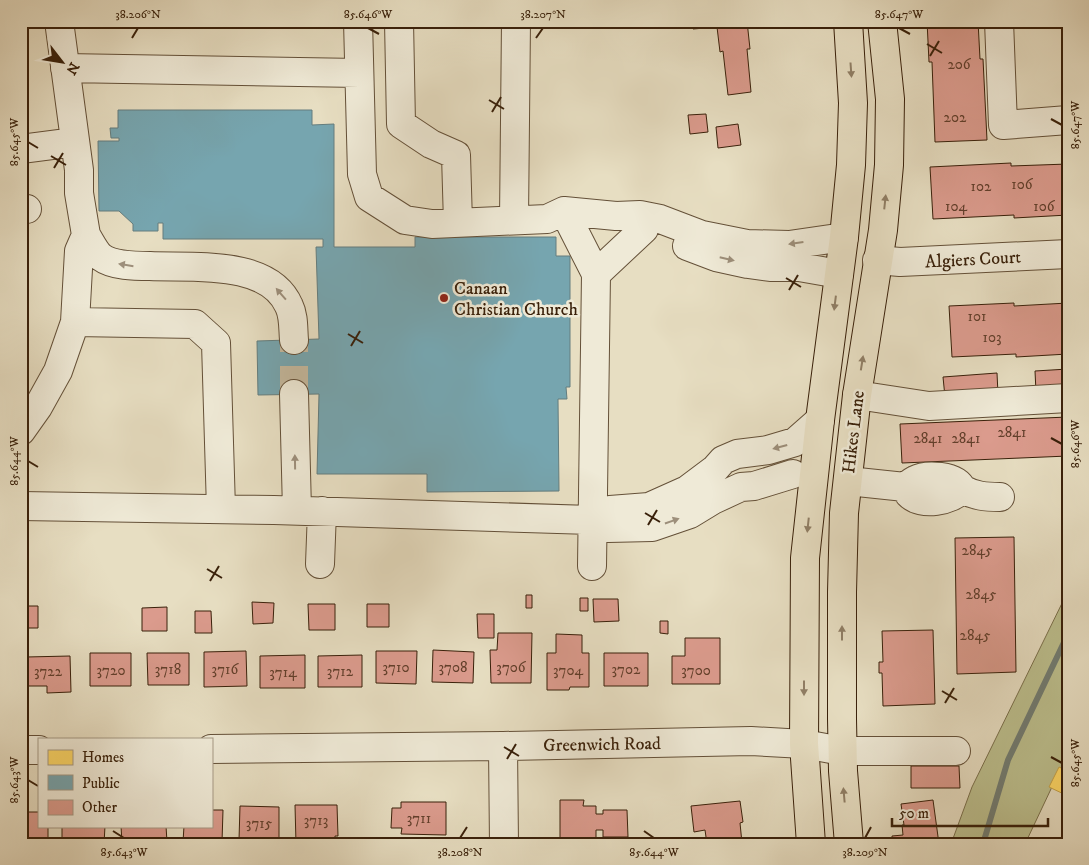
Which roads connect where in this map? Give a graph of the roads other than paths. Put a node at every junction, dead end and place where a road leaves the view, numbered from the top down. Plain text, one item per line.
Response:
1 (59, 21) edge
2 (358, 21) edge
3 (399, 21) edge
4 (516, 21) edge
5 (848, 21) edge
6 (882, 21) edge
7 (999, 21) edge
8 (65, 68) junction
9 (359, 73) junction
10 (1068, 120) edge
11 (75, 142) junction
12 (21, 149) edge
13 (564, 211) junction
14 (616, 216) junction
15 (514, 219) junction
16 (458, 223) junction
17 (644, 229) junction
18 (86, 235) junction
19 (844, 237) junction
20 (1068, 254) edge
21 (877, 260) junction
22 (596, 274) junction
23 (839, 274) junction
24 (75, 322) junction
25 (294, 340) tunnel mouth
26 (294, 394) tunnel mouth
27 (857, 395) junction
28 (1068, 398) edge
29 (820, 420) junction
30 (21, 431) edge
31 (715, 469) junction
32 (804, 475) junction
33 (848, 480) junction
34 (1000, 497) dead end
35 (21, 506) edge
36 (221, 509) junction
37 (309, 511) junction
38 (591, 520) junction
39 (320, 564) dead end
40 (592, 566) dead end
41 (804, 744) junction
42 (503, 746) junction
43 (212, 749) edge
44 (21, 750) edge
45 (38, 750) edge
46 (842, 751) junction
47 (956, 751) dead end
48 (504, 844) edge
49 (811, 844) edge
50 (849, 844) edge

1 - 8 street
2 - 9 street
3 - 16 street
4 - 15 street
5 -> 19 main road, Hikes Lane
21 -> 6 main road, Hikes Lane
7 - 10 street
8 - 9 street
8 - 11 street
9 - 16 street
11 - 12 street
11 - 18 street
13 - 14 street
13 - 15 street
13 - 22 street
14 - 17 street
19 -> 14 street
15 - 16 street
17 - 22 street
17 -> 23 street
18 - 24 street
25 -> 18 street
19 - 23 main road, Hikes Lane
20 - 21 street, Algiers Court
27 -> 21 main road, Hikes Lane
22 - 38 street
23 -> 29 main road, Hikes Lane
24 - 30 street
24 - 36 street
37 -> 26 street
27 - 28 street
27 - 33 main road, Hikes Lane
29 -> 31 street
29 - 32 main road, Hikes Lane
31 - 32 street
31 - 38 street
38 -> 32 street
32 -> 41 main road, Hikes Lane
33 - 34 street
46 -> 33 main road, Hikes Lane
35 - 36 street
36 - 37 street
37 - 38 street
37 - 39 street
38 - 40 street
41 - 42 street, Greenwich Road
41 - 46 street, Greenwich Road
41 - 49 main road, Hikes Lane
42 - 43 street, Greenwich Road
42 - 48 street
44 - 45 street
46 - 47 street, Greenwich Road
50 -> 46 main road, Hikes Lane

